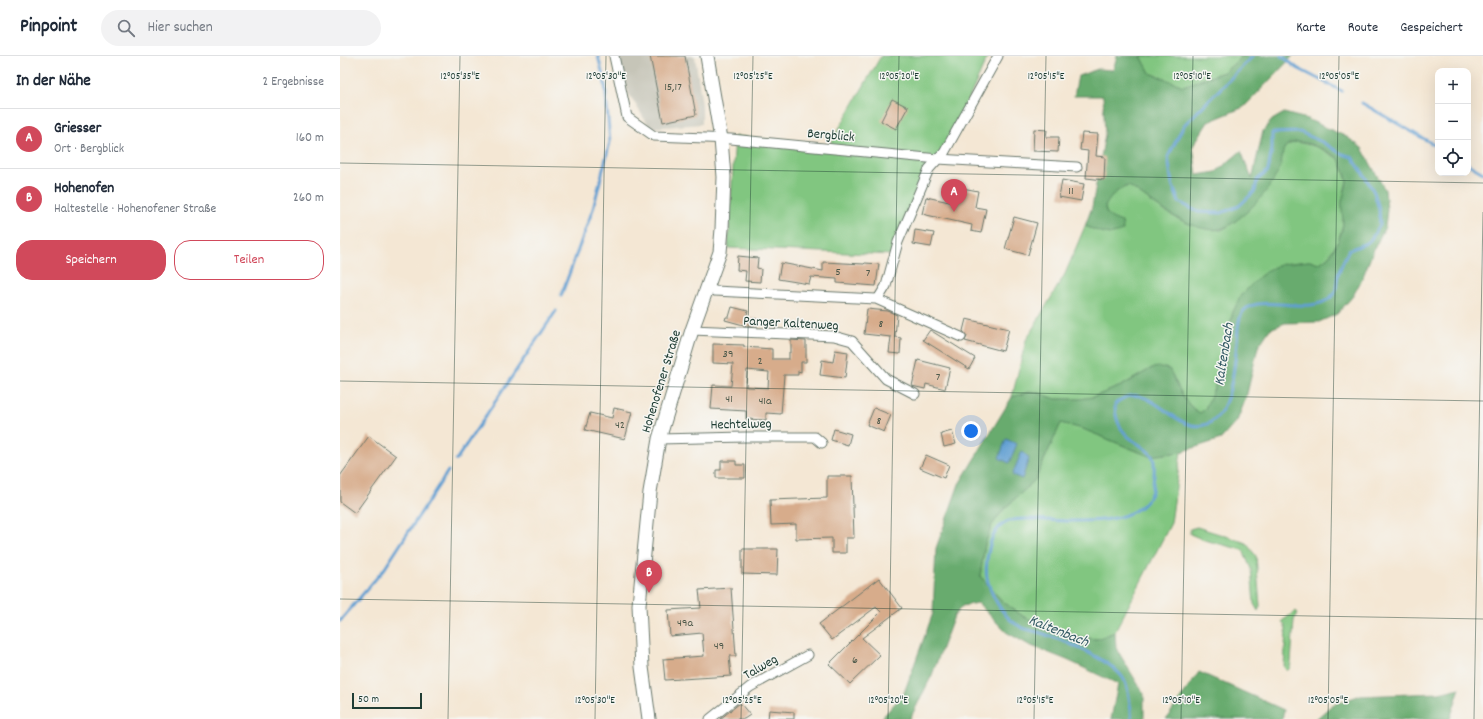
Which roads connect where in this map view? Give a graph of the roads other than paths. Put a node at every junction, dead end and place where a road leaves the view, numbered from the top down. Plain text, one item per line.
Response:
1 (614, 56) edge
2 (708, 56) edge
3 (998, 56) edge
4 (722, 139) junction
5 (938, 159) junction
6 (1077, 167) dead end
7 (707, 288) junction
8 (878, 299) junction
9 (692, 330) junction
10 (961, 337) dead end
11 (915, 394) dead end
12 (658, 439) junction
13 (822, 443) dead end
14 (808, 655) dead end
15 (649, 719) edge
16 (710, 719) edge

1 - 4 street, Bergblick
2 - 4 main road, Hohenofener Straße
3 - 5 street
4 - 5 street, Bergblick
4 - 7 main road, Hohenofener Straße
5 - 6 street, Bergblick
5 - 8 street
7 - 8 street
7 - 9 main road, Hohenofener Straße
8 - 10 street
9 - 11 street, Panger Kaltenweg
9 - 12 main road, Hohenofener Straße
12 - 13 street, Hechtelweg
12 - 15 main road, Hohenofener Straße
14 - 16 street, Talweg

